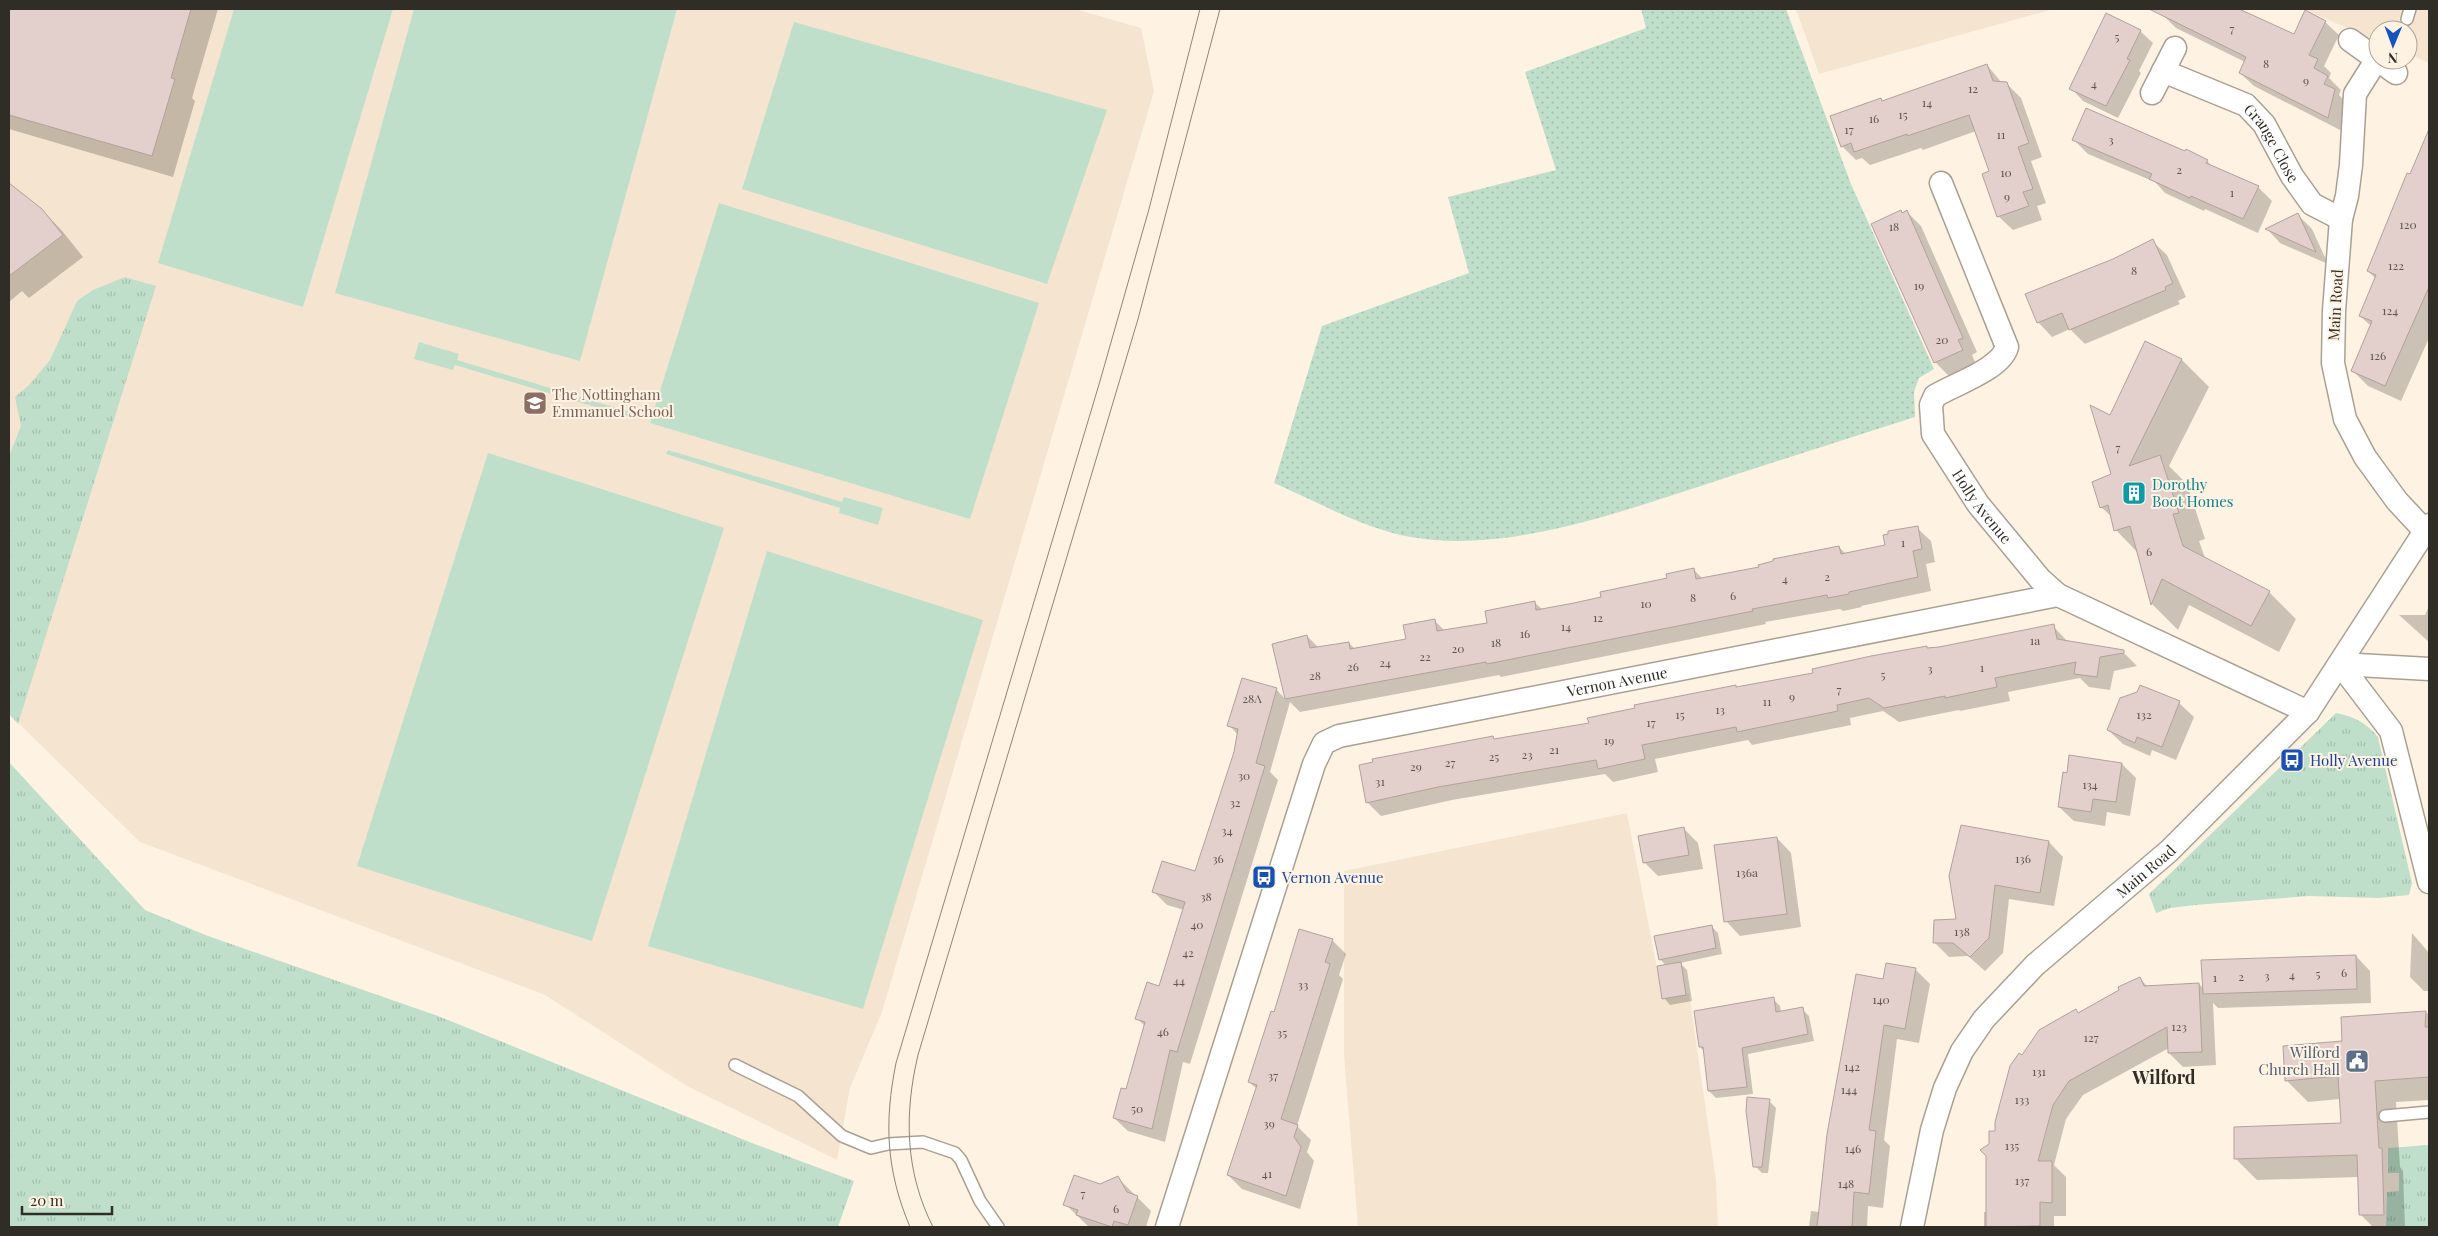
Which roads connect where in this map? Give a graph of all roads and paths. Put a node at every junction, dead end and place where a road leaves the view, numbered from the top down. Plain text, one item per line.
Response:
1 (2350, 40) dead end
2 (2175, 48) dead end
3 (2368, 53) edge
4 (2370, 70) edge
5 (2392, 70) edge
6 (2163, 71) junction
7 (2396, 73) dead end
8 (2152, 93) dead end
9 (1941, 184) dead end
10 (2341, 219) junction
11 (2427, 528) edge
12 (2058, 595) junction
13 (2340, 664) junction
14 (2429, 669) edge
15 (2308, 712) junction
16 (2429, 882) edge
17 (735, 1066) dead end
18 (2429, 1112) edge
19 (2385, 1116) dead end
20 (998, 1227) edge
21 (1167, 1227) edge
22 (1912, 1227) edge

1 - 3 street
2 - 6 street
4 - 10 street, Main Road
5 - 7 street
6 - 8 street
6 - 10 street, Grange Close
9 - 12 street, Holly Avenue
10 - 11 street, Main Road
11 - 13 street, Main Road
12 - 15 street, Holly Avenue
12 - 21 street, Vernon Avenue
13 - 14 street
13 - 15 street, Main Road
13 - 16 street
15 - 22 street, Main Road
17 - 20 lane
18 - 19 lane

